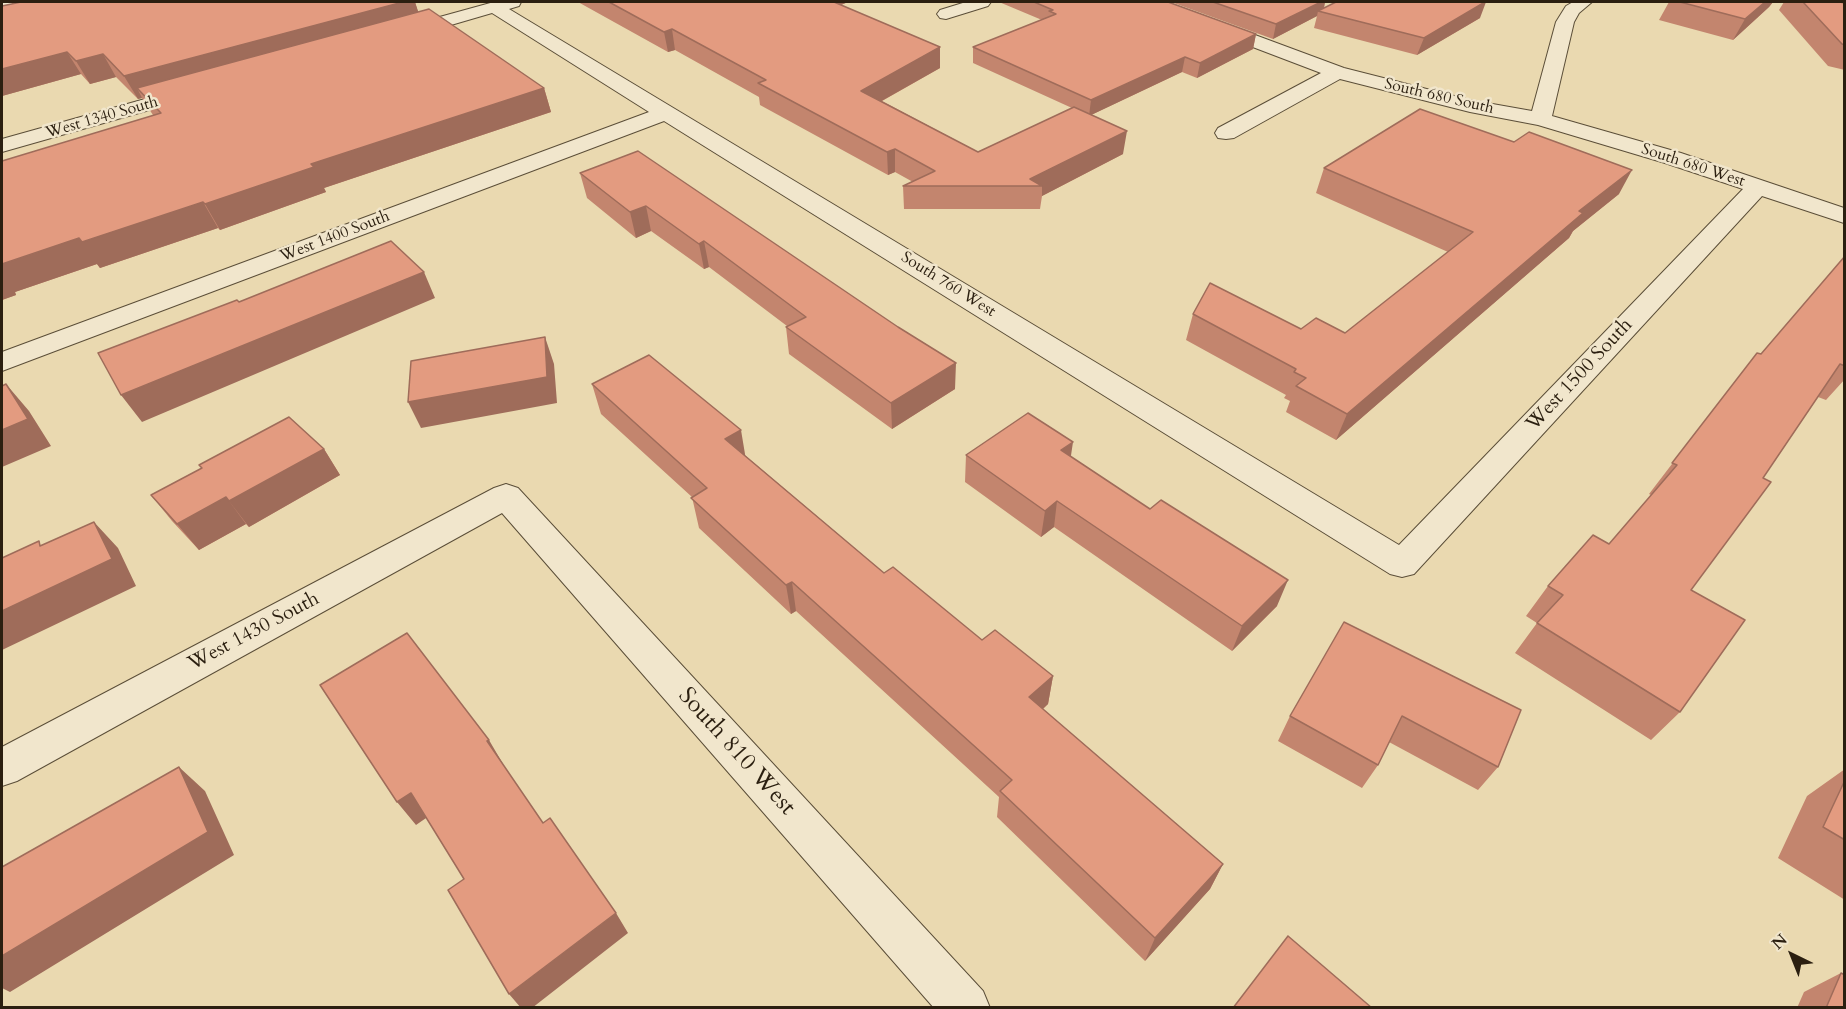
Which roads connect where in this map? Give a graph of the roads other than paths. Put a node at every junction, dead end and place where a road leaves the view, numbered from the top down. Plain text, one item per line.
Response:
1 (7, 2) edge
2 (981, 2) edge
3 (1151, 2) edge
4 (1584, 2) edge
5 (2, 3) edge
6 (504, 4) edge
7 (946, 14) dead end
8 (380, 39) edge
9 (1337, 72) junction
10 (208, 88) edge
11 (668, 112) junction
12 (1541, 119) junction
13 (1226, 133) dead end
14 (2, 146) edge
15 (1759, 186) junction
16 (1845, 216) edge
17 (2, 362) edge
18 (506, 496) joint
19 (1402, 564) joint
20 (2, 768) edge
21 (966, 1008) edge

1 - 5 street
2 - 7 street
3 - 9 street
4 - 12 street
6 - 8 street
6 - 11 street, South 760 West
9 - 12 street, South 680 South
9 - 13 street
10 - 14 street, West 1340 South
11 - 17 street, West 1400 South
11 - 19 street, South 760 West
12 - 15 street, South 680 West
15 - 16 street, South 680 West
15 - 19 street, West 1500 South
18 - 20 street, West 1430 South
18 - 21 street, South 810 West

